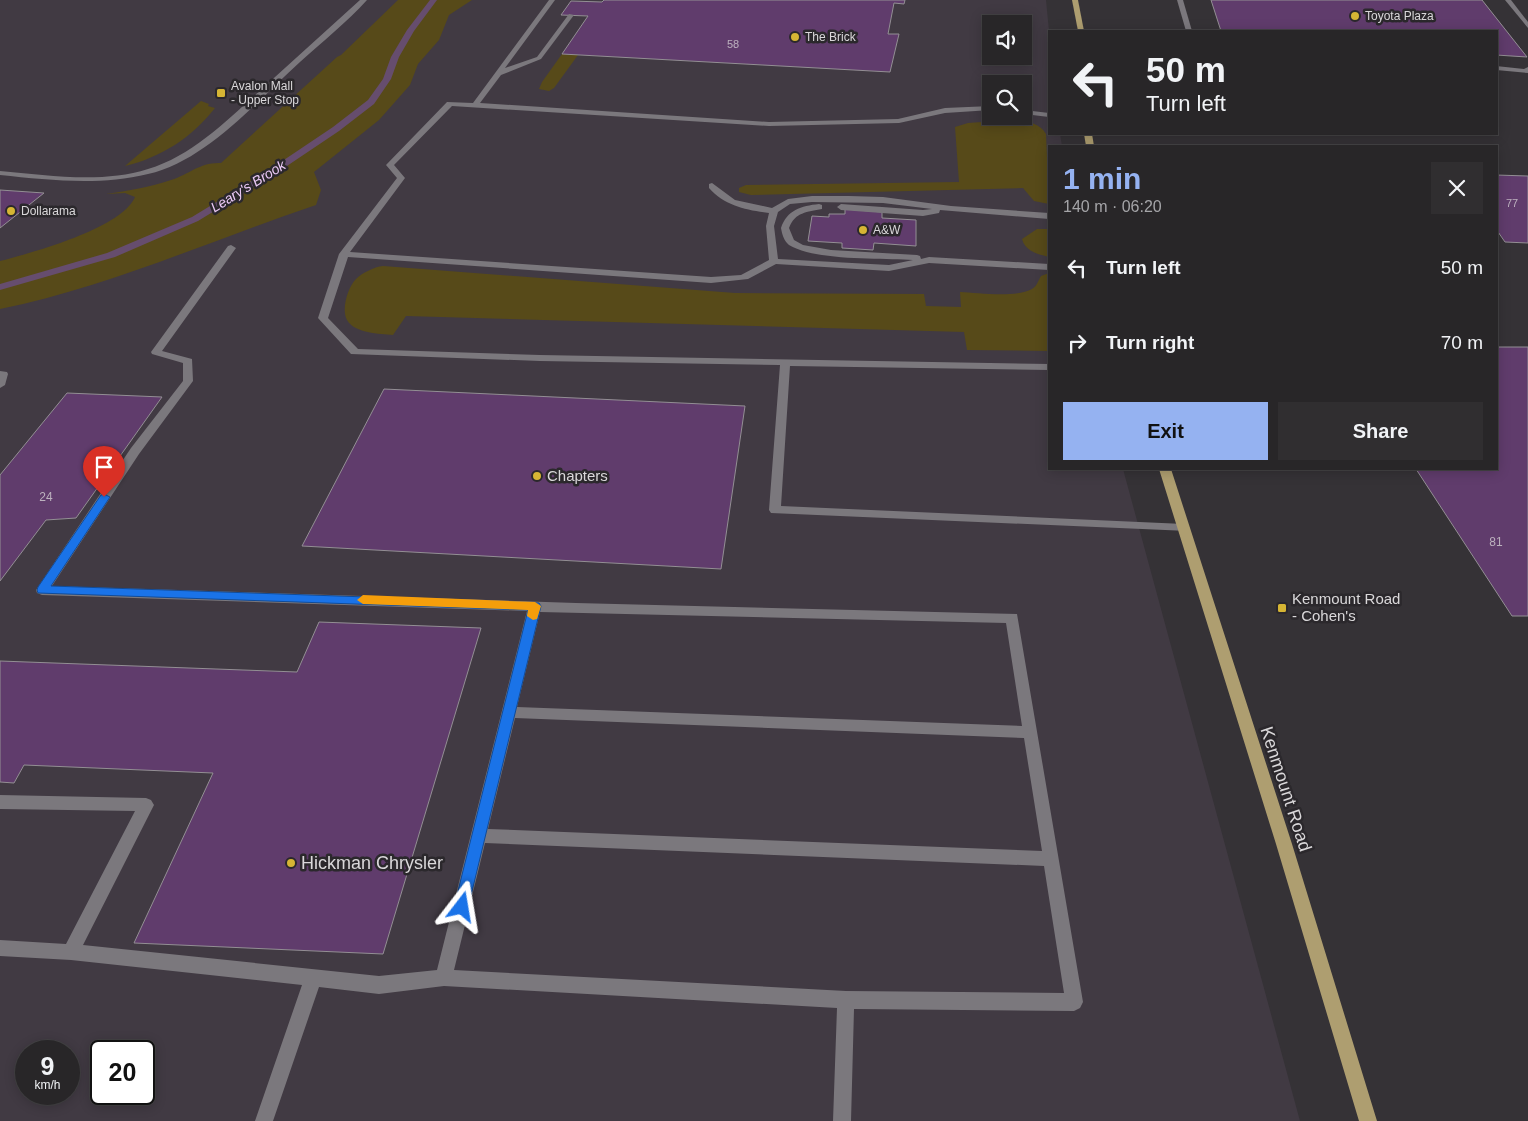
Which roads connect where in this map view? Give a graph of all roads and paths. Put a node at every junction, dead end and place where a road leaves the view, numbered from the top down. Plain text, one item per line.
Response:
1 (364, 0) edge
2 (552, 0) edge
3 (1075, 0) edge
4 (1180, 0) edge
5 (1508, 0) edge
6 (571, 15) dead end
7 (1528, 26) edge
8 (1081, 30) edge
9 (1189, 30) edge
10 (1498, 68) edge
11 (1527, 71) edge
12 (497, 74) junction
13 (475, 105) junction
14 (982, 108) edge
15 (1032, 113) edge
16 (1048, 115) edge
17 (0, 173) edge
18 (712, 186) dead end
19 (951, 209) junction
20 (774, 211) junction
21 (1048, 216) edge
22 (231, 248) dead end
23 (344, 254) junction
24 (929, 260) junction
25 (774, 261) junction
26 (1048, 267) edge
27 (785, 362) junction
28 (1048, 367) edge
29 (0, 374) edge
30 (0, 385) edge
31 (1165, 470) edge
32 (1184, 528) junction
33 (535, 606) junction
34 (510, 712) junction
35 (1030, 732) junction
36 (0, 802) edge
37 (479, 836) junction
38 (1051, 859) junction
39 (0, 948) edge
40 (72, 952) junction
41 (313, 978) junction
42 (444, 978) junction
43 (846, 1000) junction
44 (264, 1121) edge
45 (842, 1121) edge
46 (1368, 1121) edge

1 - 17 lane
2 - 12 lane
3 - 8 main road
4 - 9 lane
5 - 7 lane
6 - 12 lane
10 - 11 lane
12 - 13 lane
13 - 14 lane
13 - 23 lane
15 - 16 lane
18 - 20 lane
19 - 20 lane
19 - 21 lane
19 - 24 lane
20 - 25 lane
22 - 33 lane
23 - 25 lane
23 - 27 lane
24 - 25 lane
24 - 26 lane
27 - 28 lane
27 - 32 lane
29 - 30 lane
31 - 32 main road, Kenmount Road
32 - 46 main road, Kenmount Road
33 - 34 lane
33 - 35 lane
34 - 35 lane
34 - 37 lane
35 - 38 lane
36 - 40 lane
37 - 38 lane
37 - 42 lane
38 - 43 lane
39 - 40 lane
40 - 41 lane
41 - 42 lane
41 - 44 lane
42 - 43 lane
43 - 45 lane

